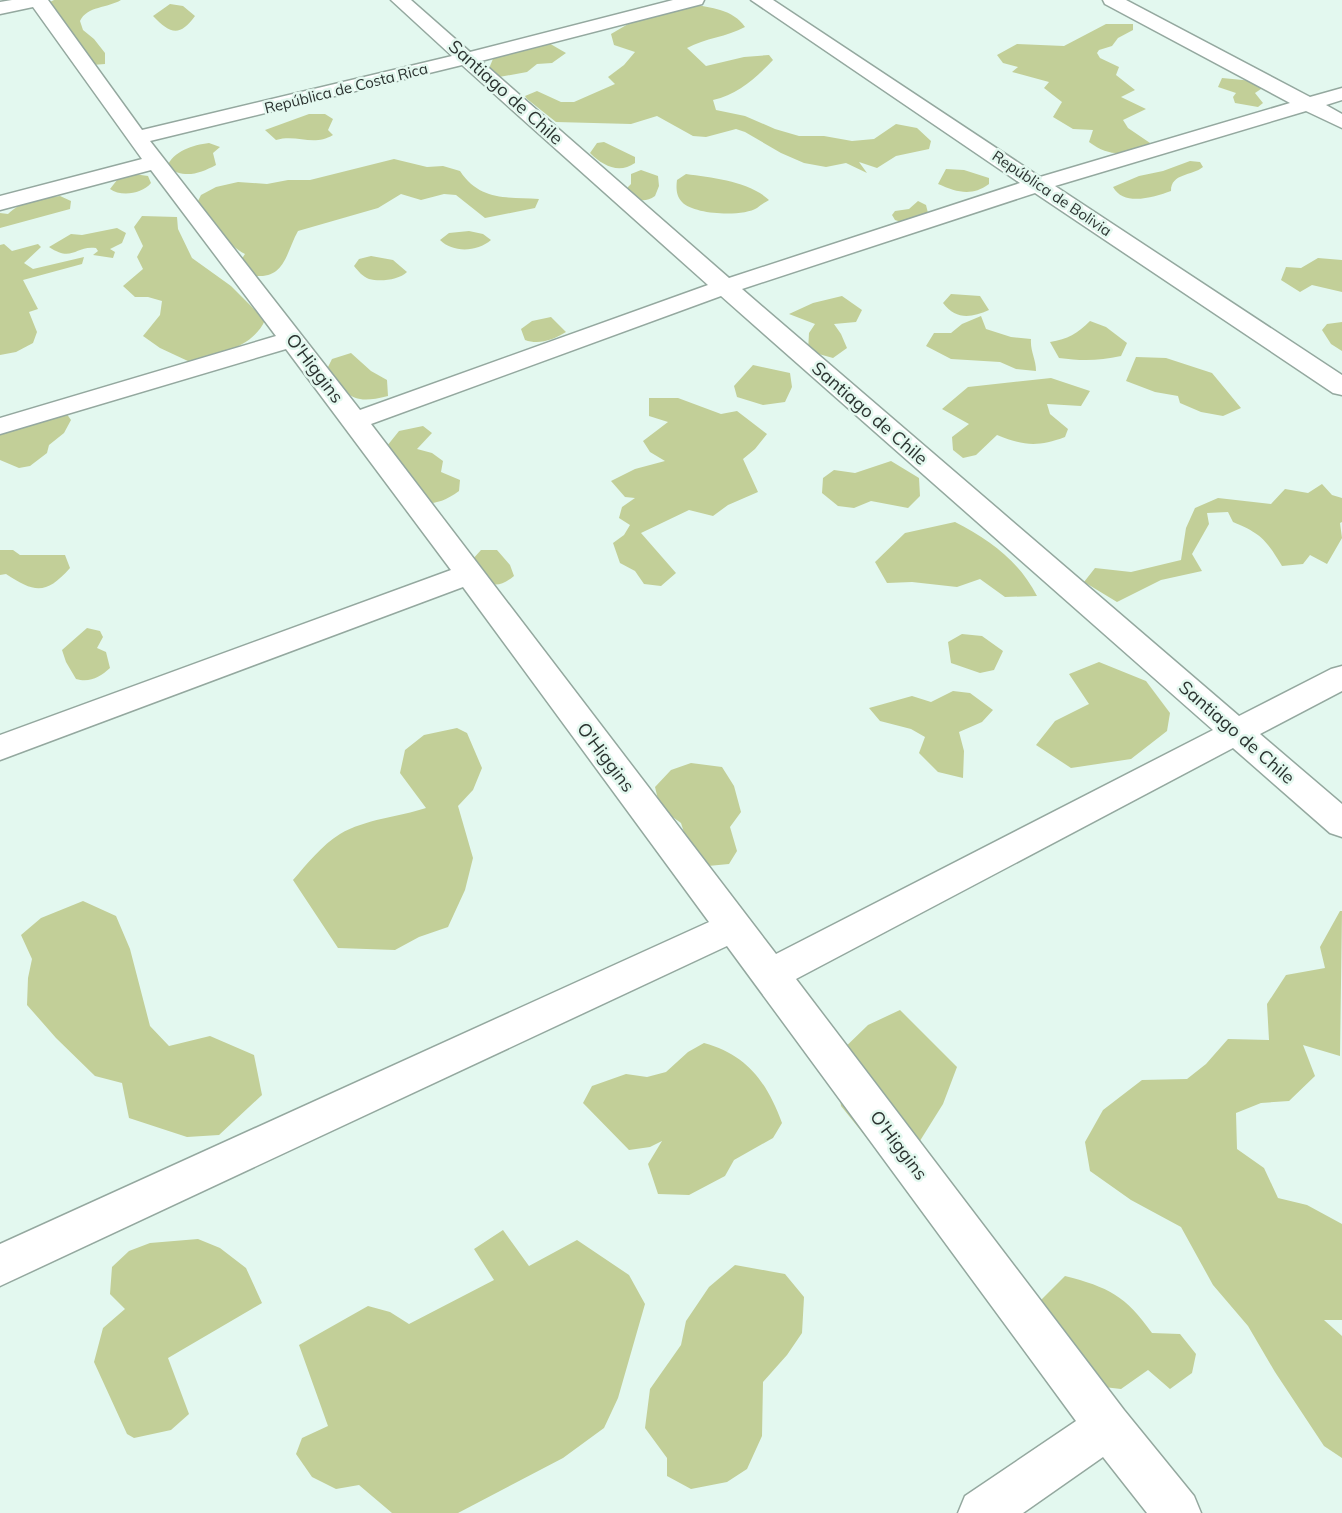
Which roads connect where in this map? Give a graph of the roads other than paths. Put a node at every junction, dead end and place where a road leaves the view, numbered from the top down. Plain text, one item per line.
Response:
1 (39, 0) edge
2 (400, 0) edge
3 (694, 0) edge
4 (760, 0) edge
5 (1112, 0) edge
6 (0, 8) edge
7 (468, 58) junction
8 (1342, 94) edge
9 (1309, 105) junction
10 (1342, 122) edge
11 (147, 150) junction
12 (1039, 184) junction
13 (0, 203) edge
14 (725, 287) junction
15 (292, 339) junction
16 (1342, 387) edge
17 (355, 421) junction
18 (0, 426) edge
19 (469, 574) junction
20 (1342, 677) edge
21 (1237, 732) junction
22 (0, 748) edge
23 (1342, 824) edge
24 (733, 927) junction
25 (771, 974) junction
26 (0, 1265) edge
27 (1108, 1426) junction
28 (982, 1513) edge
29 (1177, 1513) edge

1 - 6 street
1 - 11 street, O'Higgins
2 - 7 street, Santiago de Chile
3 - 7 street, República de Costa Rica
4 - 12 street, República de Bolivia
5 - 9 street
7 - 11 street, República de Costa Rica
7 - 14 street, Santiago de Chile
8 - 9 street
9 - 10 street
9 - 12 street
11 - 13 street, República de Costa Rica
11 - 15 street, O'Higgins
12 - 14 street
12 - 16 street, República de Bolivia
14 - 17 street
14 - 21 street, Santiago de Chile
15 - 17 street, O'Higgins
15 - 18 street
17 - 19 street, O'Higgins
19 - 22 street
19 - 24 street, O'Higgins
20 - 21 street
21 - 23 street, Santiago de Chile
21 - 25 street
24 - 25 street, O'Higgins
24 - 26 street
25 - 27 street, O'Higgins
27 - 28 street
27 - 29 street, O'Higgins

